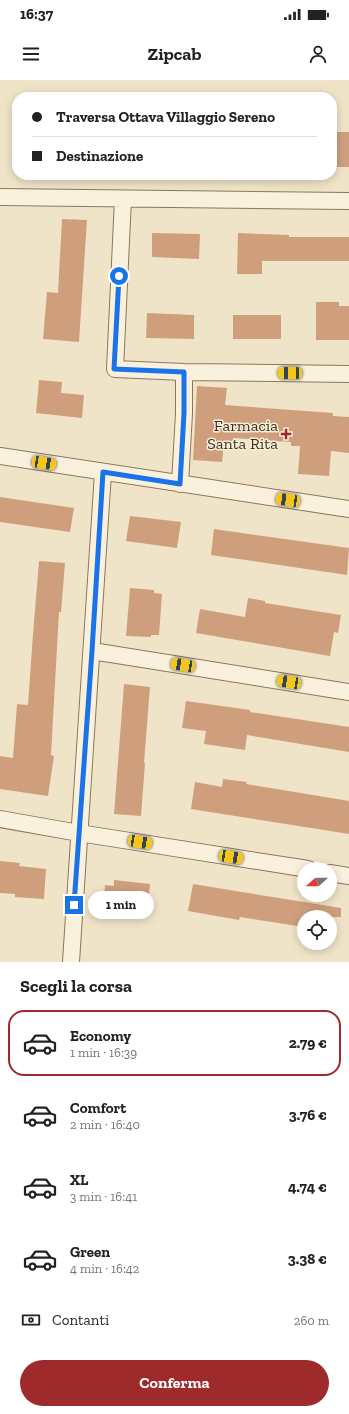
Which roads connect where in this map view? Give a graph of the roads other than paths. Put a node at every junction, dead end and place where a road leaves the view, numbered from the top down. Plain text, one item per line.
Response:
1 (0, 198) edge
2 (123, 199) junction
3 (349, 201) edge
4 (184, 372) junction
5 (349, 374) edge
6 (0, 456) edge
7 (103, 472) junction
8 (180, 484) junction
9 (349, 509) edge
10 (92, 651) junction
11 (349, 692) edge
12 (0, 819) edge
13 (79, 833) junction
14 (297, 867) edge
15 (337, 873) edge
16 (349, 876) edge
17 (71, 962) edge

1 - 2 street
2 - 3 street
2 - 4 street
4 - 5 street
4 - 8 street
6 - 7 street
7 - 8 street
7 - 10 street
8 - 9 street
10 - 11 street
10 - 13 street
12 - 13 street
13 - 14 street
13 - 17 street
15 - 16 street

